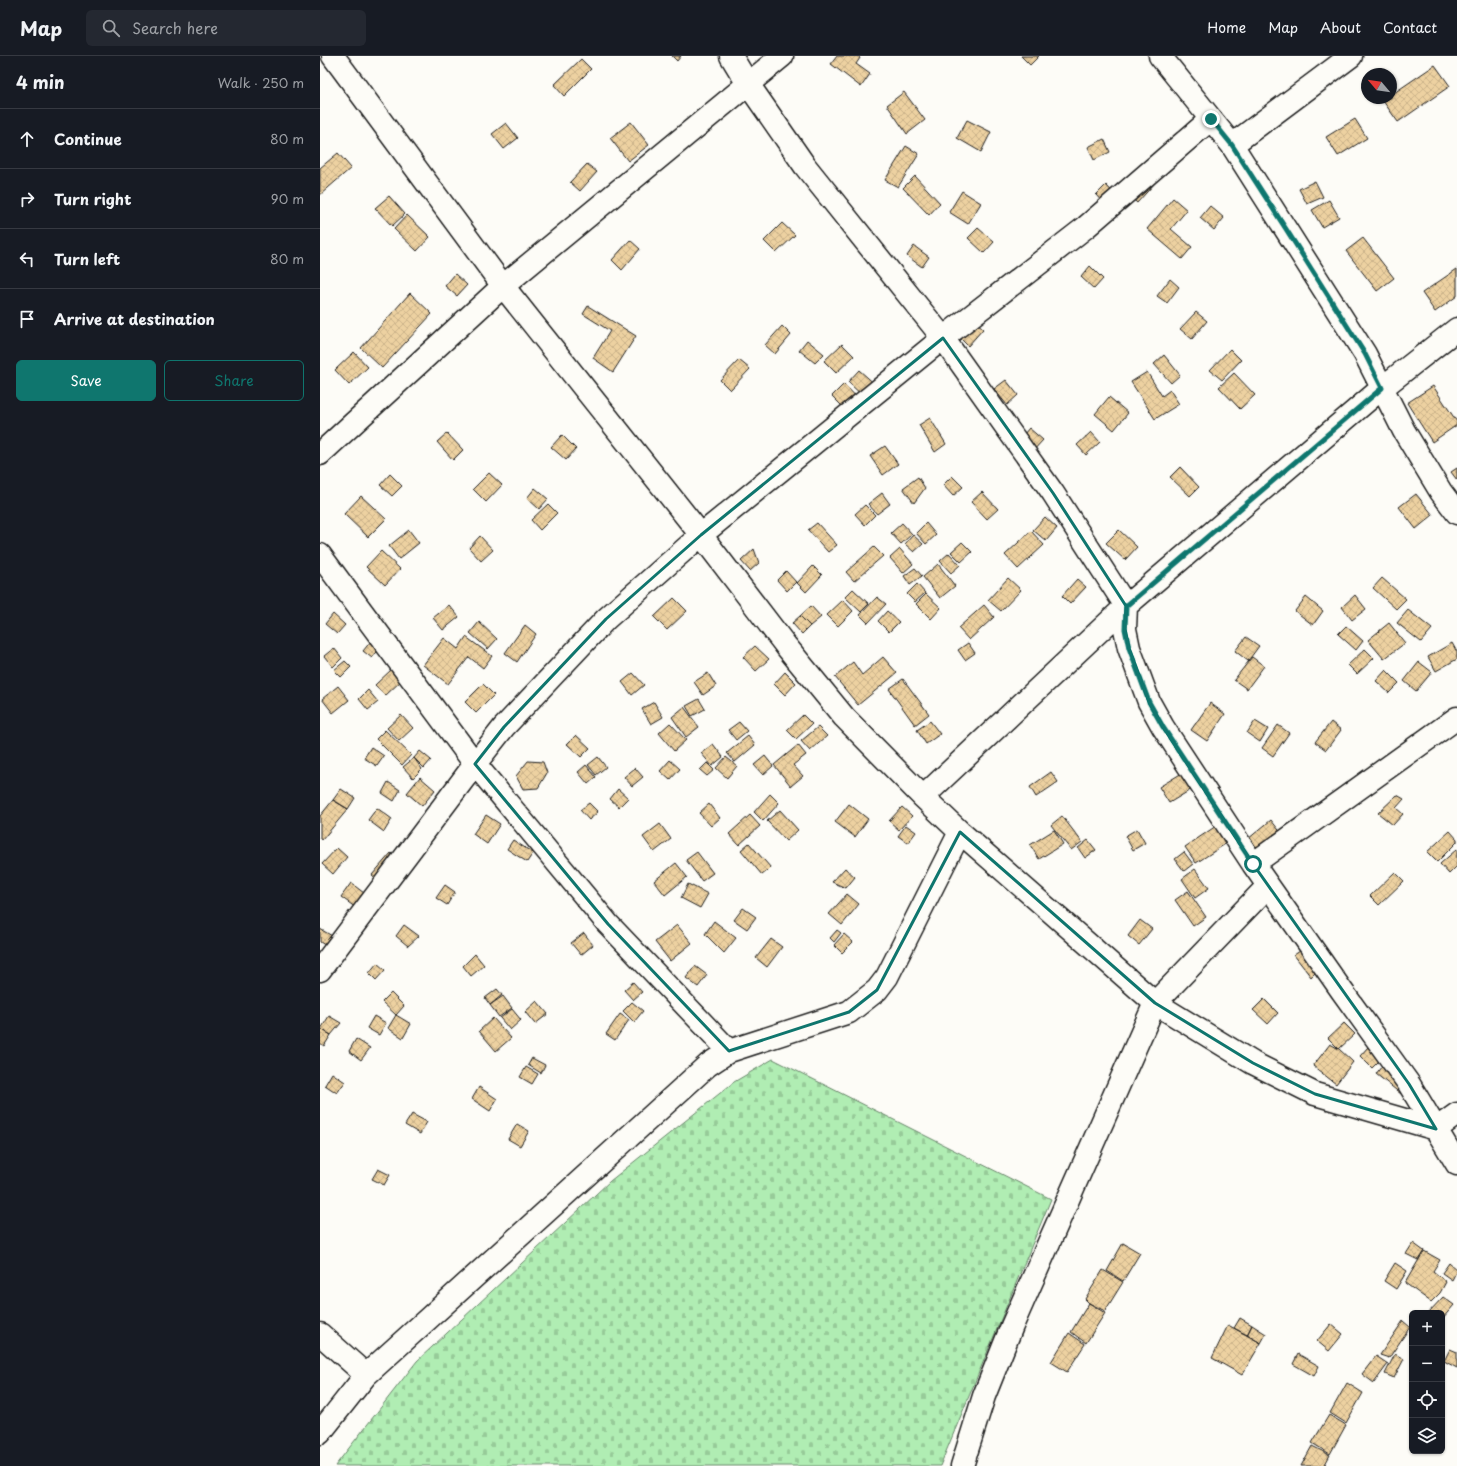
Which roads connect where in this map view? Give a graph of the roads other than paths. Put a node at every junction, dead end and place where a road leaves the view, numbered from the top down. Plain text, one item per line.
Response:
1 (326, 56) edge
2 (333, 56) edge
3 (731, 56) edge
4 (782, 56) edge
5 (1160, 56) edge
6 (1351, 56) edge
7 (320, 70) edge
8 (748, 84) junction
9 (1211, 119) junction
10 (1232, 145) junction
11 (504, 286) junction
12 (1457, 329) edge
13 (943, 338) junction
14 (1382, 388) junction
15 (320, 454) edge
16 (1457, 513) edge
17 (701, 535) junction
18 (320, 555) edge
19 (1126, 606) junction
20 (1457, 718) edge
21 (475, 764) junction
22 (923, 797) junction
23 (960, 832) junction
24 (1253, 864) junction
25 (1268, 886) junction
26 (320, 970) edge
27 (1155, 1003) junction
28 (729, 1051) junction
29 (1457, 1114) edge
30 (1436, 1129) junction
31 (1457, 1164) edge
32 (320, 1334) edge
33 (366, 1376) junction
34 (320, 1434) edge
35 (962, 1466) edge

1 - 7 street
2 - 11 street
3 - 8 street
4 - 8 street
5 - 9 street
6 - 10 street
8 - 11 street
8 - 13 street
9 - 10 street
9 - 13 street
10 - 14 street
11 - 15 street
11 - 17 street
12 - 14 street
13 - 17 street
13 - 19 street
14 - 16 street
14 - 19 street
17 - 21 street
17 - 22 street
18 - 21 street
19 - 22 street
19 - 24 street
20 - 24 street
21 - 26 street
21 - 28 street
22 - 23 street
23 - 27 street
23 - 28 street
24 - 25 street
25 - 27 street
25 - 30 street
27 - 30 street
27 - 35 street
28 - 33 street
29 - 30 street
30 - 31 street
32 - 33 street
33 - 34 street

